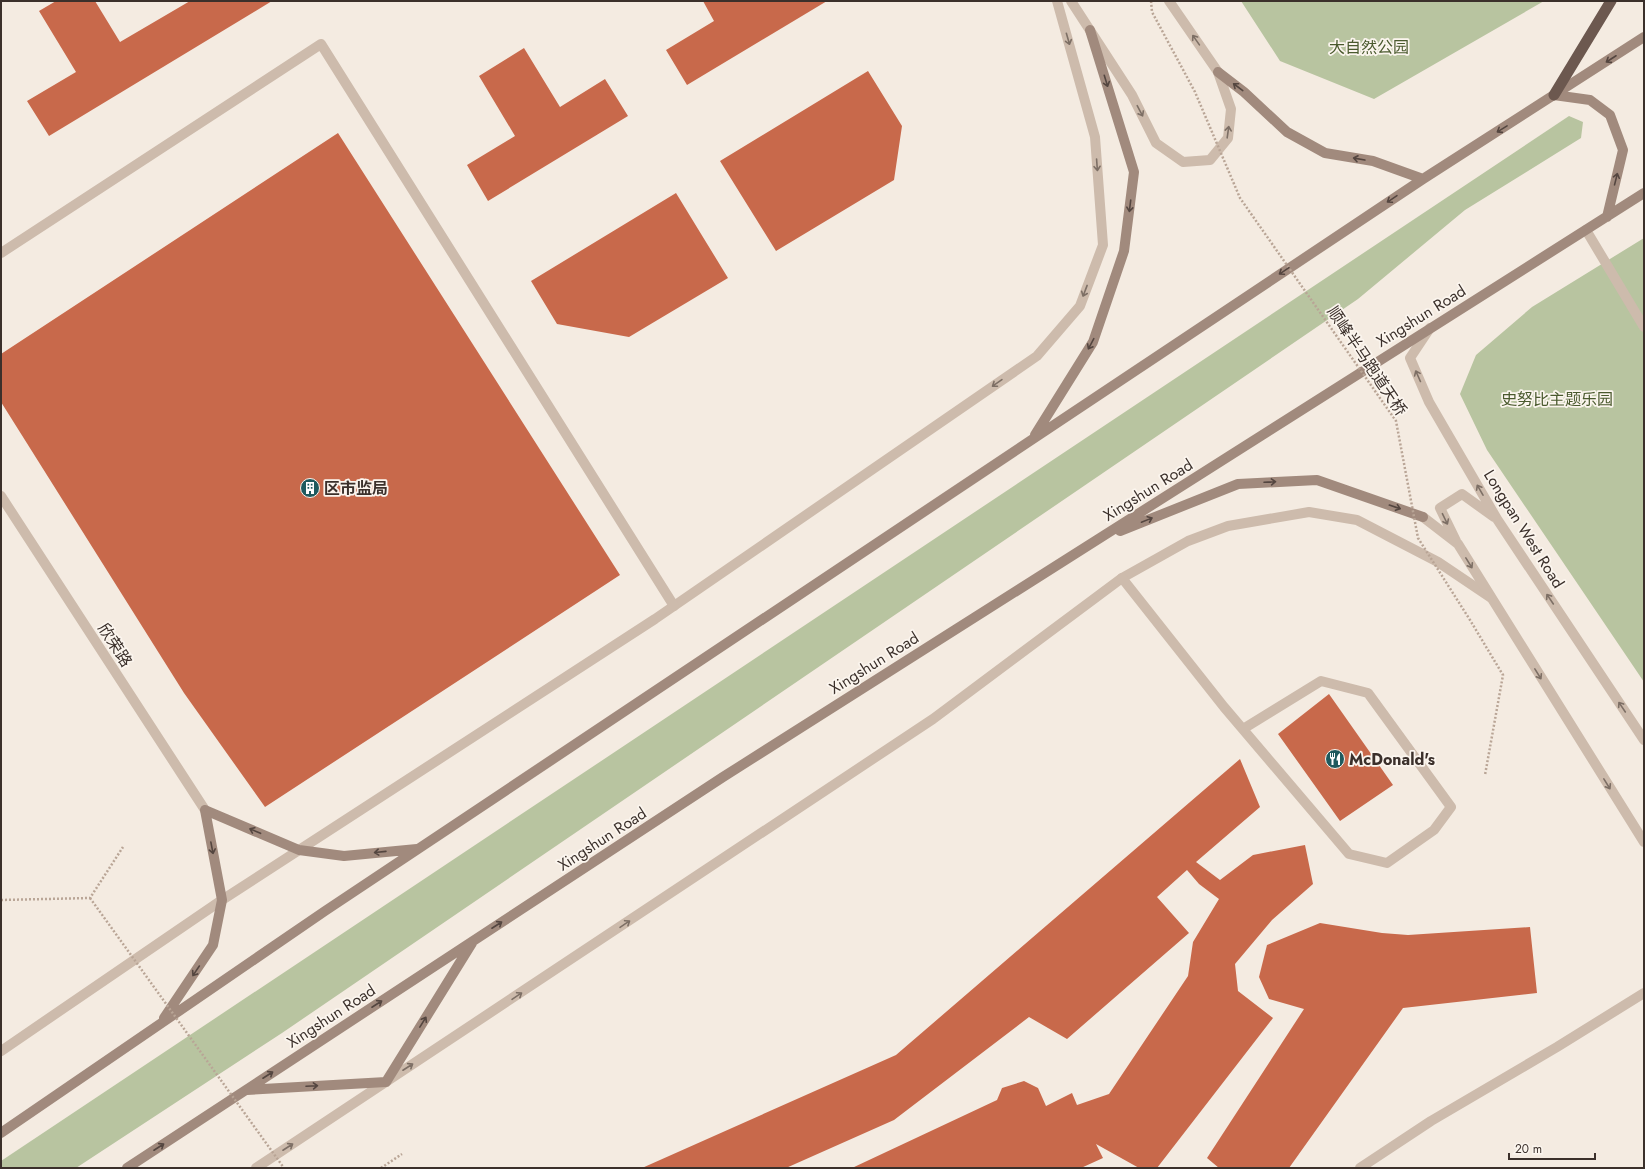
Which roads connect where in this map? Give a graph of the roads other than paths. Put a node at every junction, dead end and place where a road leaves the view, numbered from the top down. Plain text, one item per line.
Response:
1 (1057, 1) edge
2 (1071, 1) edge
3 (1169, 1) edge
4 (1611, 1) edge
5 (1090, 30) junction
6 (1644, 38) edge
7 (1218, 72) junction
8 (1554, 95) junction
9 (1423, 179) junction
10 (1644, 193) edge
11 (1607, 217) junction
12 (1586, 230) junction
13 (1, 254) edge
14 (1644, 327) edge
15 (1430, 328) junction
16 (1033, 439) junction
17 (1, 496) edge
18 (1423, 517) joint
19 (1497, 519) junction
20 (1098, 540) junction
21 (1458, 544) junction
22 (1122, 578) junction
23 (1490, 597) junction
24 (674, 606) junction
25 (1243, 729) junction
26 (1644, 740) edge
27 (205, 810) junction
28 (1644, 842) edge
29 (419, 848) junction
30 (299, 850) junction
31 (222, 900) junction
32 (474, 940) junction
33 (1644, 993) edge
34 (160, 1024) junction
35 (1, 1051) edge
36 (386, 1082) junction
37 (245, 1090) junction
38 (1, 1133) edge
39 (127, 1168) edge
40 (256, 1168) edge
41 (1360, 1168) edge

1 -> 24 street
2 - 5 street
7 -> 3 street
4 - 8 highway
5 -> 7 street
5 -> 16 main road
6 -> 8 main road
9 -> 7 main road
8 -> 9 main road
11 -> 8 main road
9 -> 16 main road
10 - 11 main road, Xingshun Road
11 - 12 main road, Xingshun Road
12 - 14 street
12 - 15 main road, Xingshun Road
13 - 24 street
19 -> 15 street, Longpan West Road
15 - 20 main road, Xingshun Road
16 - 29 main road
17 - 27 street, 欣荣路
20 -> 18 main road
18 - 21 street
19 -> 21 street
26 -> 19 street, Longpan West Road
32 -> 20 main road, Xingshun Road
21 -> 23 street
22 - 23 street
22 - 25 street
36 -> 22 street
23 -> 28 street
24 - 30 street
25 - 25 street
30 -> 27 main road
27 -> 31 main road
29 -> 30 main road
29 - 34 main road
30 - 31 street
31 -> 34 main road
31 - 35 street
36 -> 32 main road
37 -> 32 main road, Xingshun Road
33 - 41 street
34 - 38 main road
37 -> 36 main road
40 -> 36 street
39 -> 37 main road, Xingshun Road

